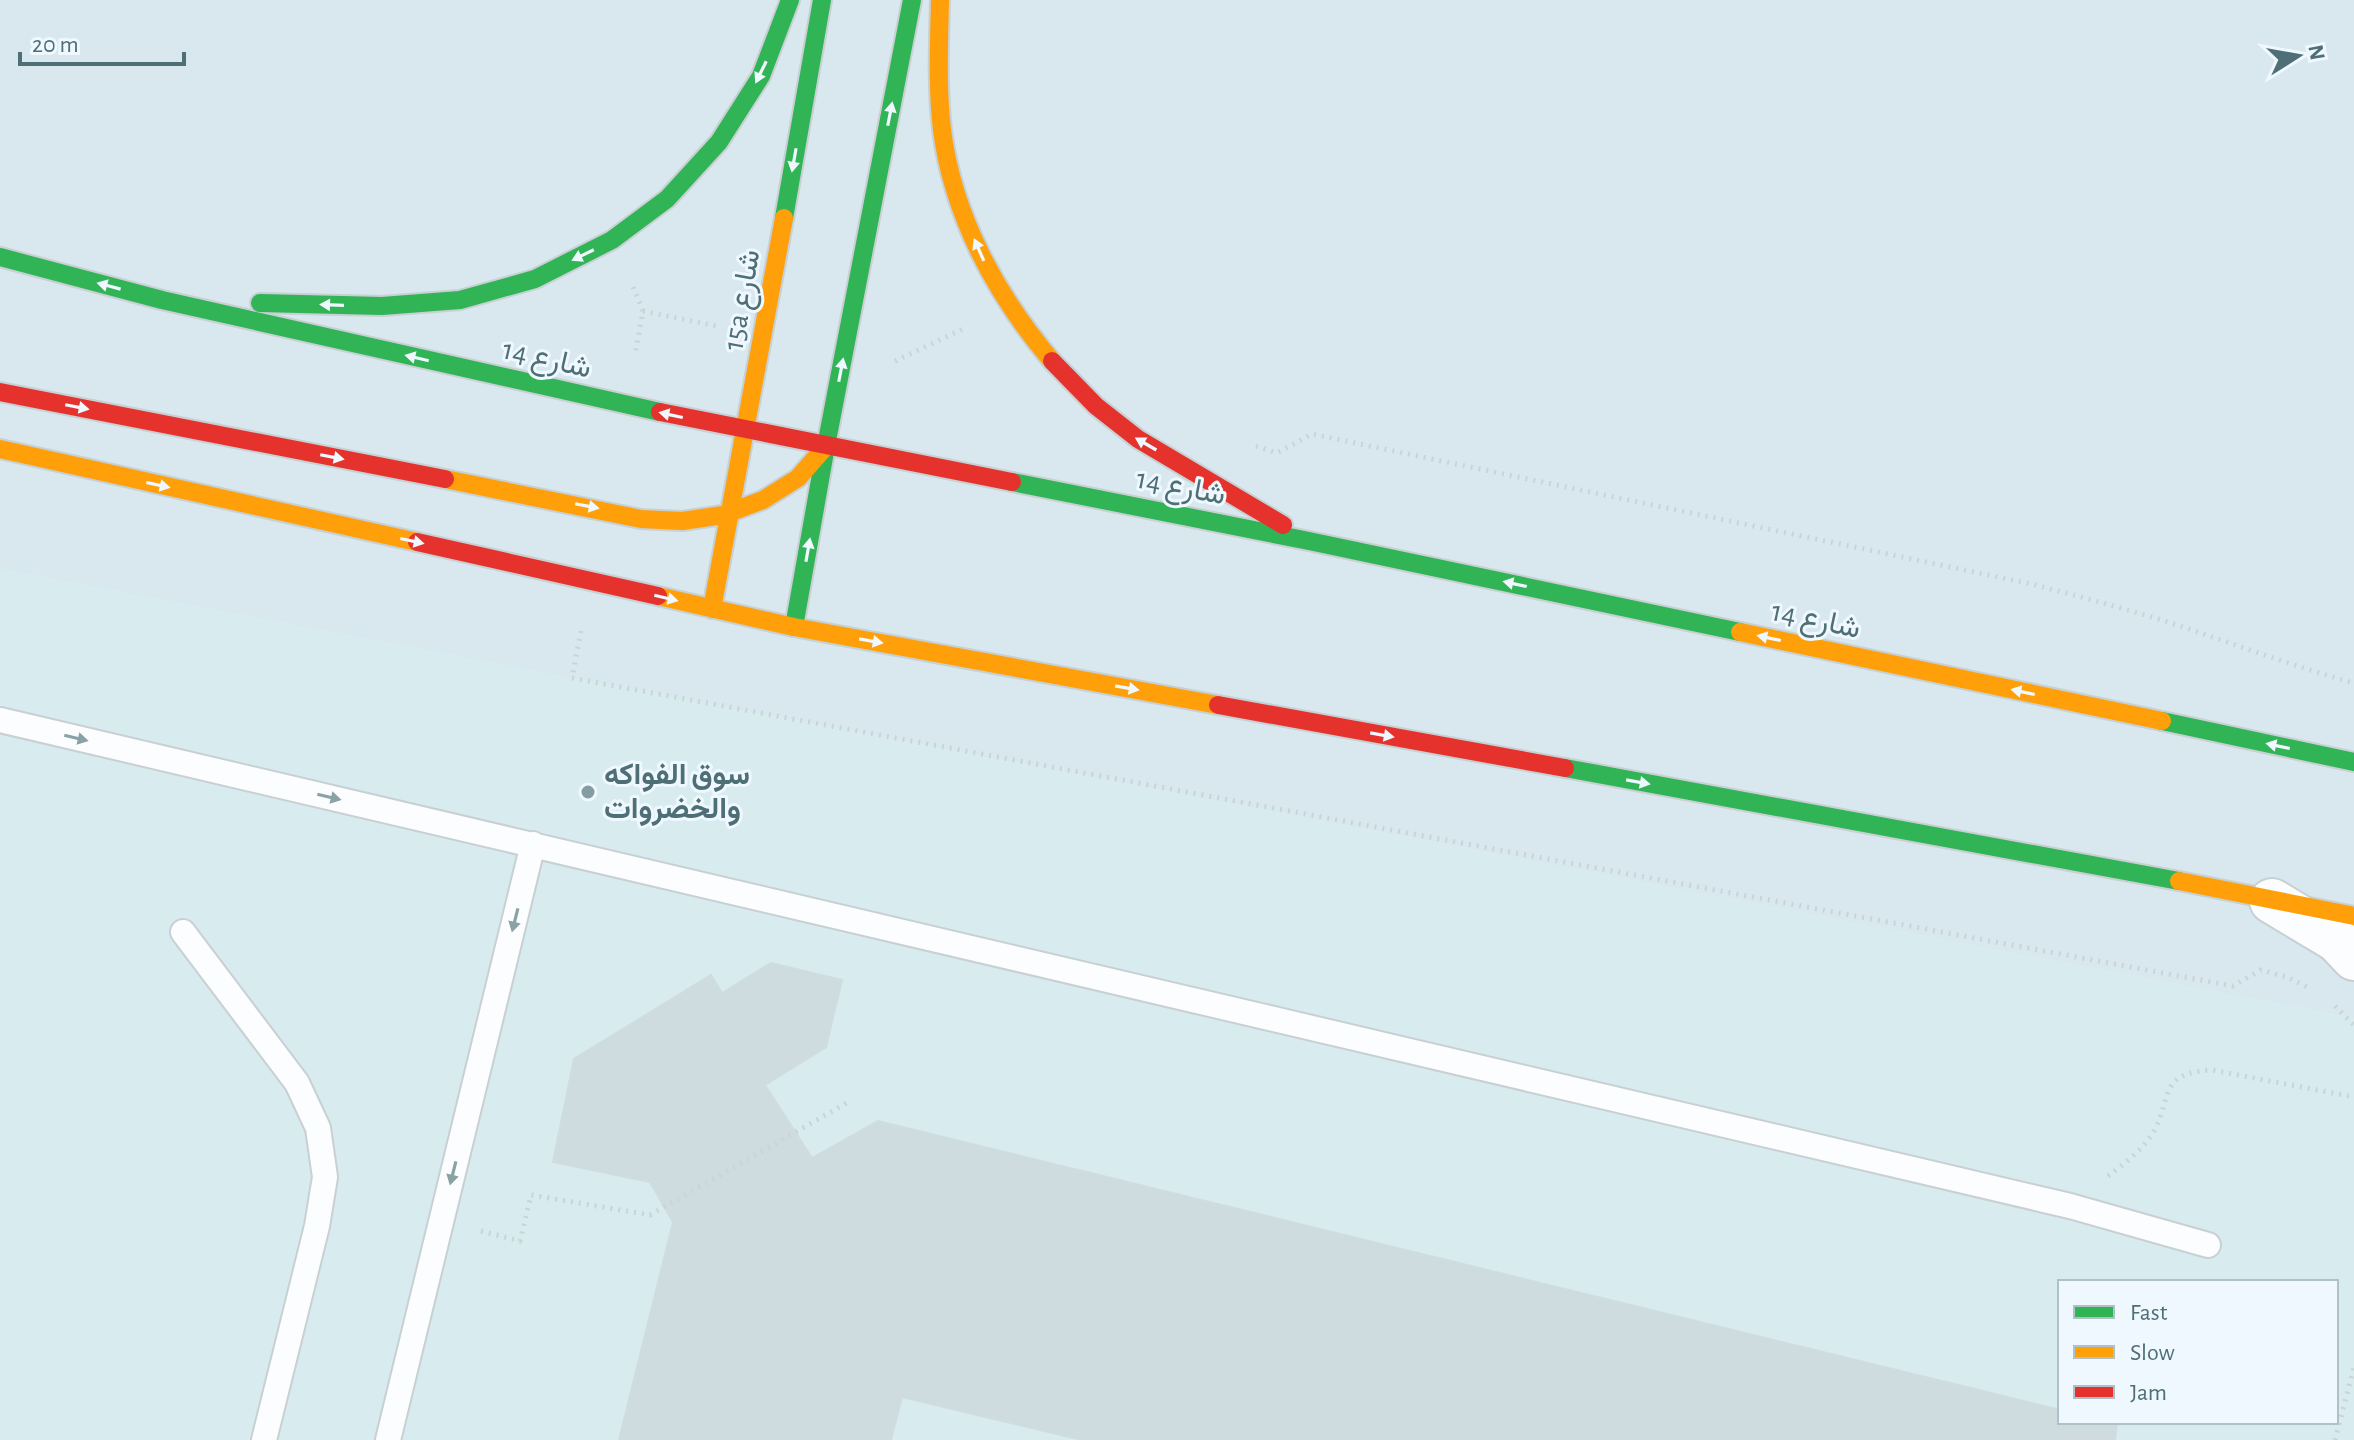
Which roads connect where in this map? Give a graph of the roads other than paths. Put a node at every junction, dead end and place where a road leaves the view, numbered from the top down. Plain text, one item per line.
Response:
1 (790, 0) edge
2 (822, 0) edge
3 (912, 0) edge
4 (940, 0) edge
5 (0, 257) edge
6 (162, 300) junction
7 (0, 392) edge
8 (747, 431) junction
9 (826, 446) junction
10 (0, 449) edge
11 (732, 513) junction
12 (1309, 541) junction
13 (712, 609) junction
14 (794, 627) junction
15 (0, 720) edge
16 (2354, 762) edge
17 (533, 844) junction
18 (2267, 897) junction
19 (2354, 916) edge
20 (183, 932) dead end
21 (2354, 958) edge
22 (2208, 1245) dead end
23 (264, 1440) edge
24 (388, 1440) edge

1 -> 6 main road
2 -> 8 main road, 15a شارع
9 -> 3 main road
12 -> 4 main road
6 -> 5 main road, شارع 14
8 -> 6 main road, شارع 14
7 -> 11 main road
8 - 9 main road, شارع 14
8 - 11 main road, 15a شارع
9 - 11 main road
9 - 12 main road, شارع 14
14 -> 9 main road
10 -> 13 main road
11 - 13 main road, 15a شارع
16 -> 12 main road, شارع 14
13 - 14 main road
14 -> 18 main road
15 -> 17 lane
17 - 22 lane
17 -> 24 lane
18 - 19 main road
18 - 21 street
20 - 23 lane

